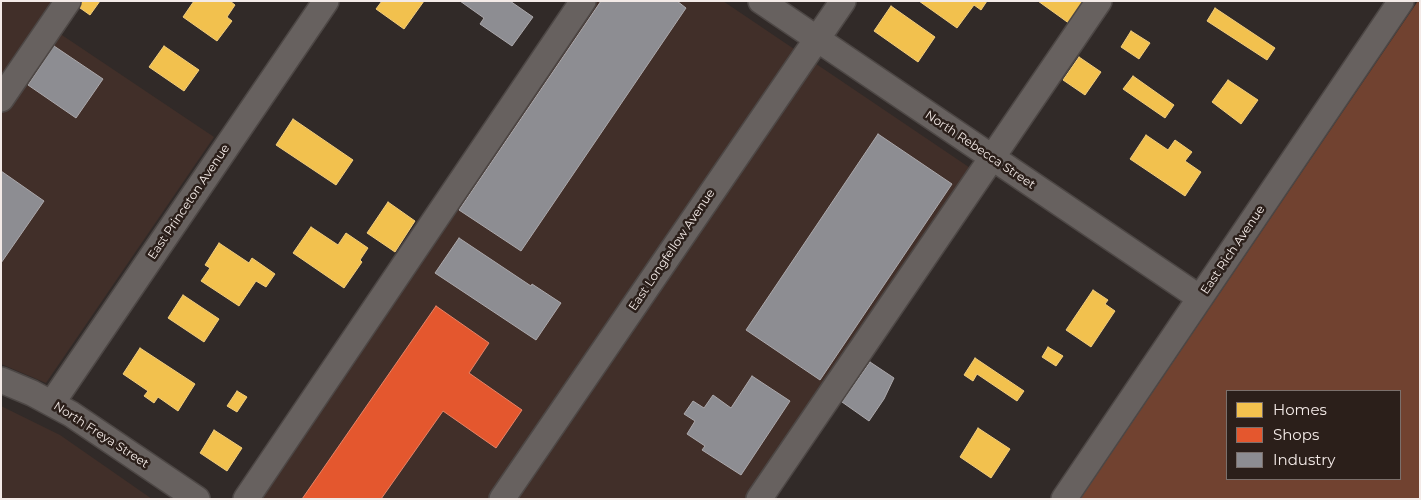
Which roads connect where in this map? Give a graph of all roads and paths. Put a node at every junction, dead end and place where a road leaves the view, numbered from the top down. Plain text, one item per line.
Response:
1 (68, 1) edge
2 (326, 1) edge
3 (583, 1) edge
4 (761, 1) edge
5 (843, 1) edge
6 (1099, 1) edge
7 (1401, 1) edge
8 (817, 39) junction
9 (1, 99) edge
10 (992, 158) junction
11 (1200, 298) junction
12 (1, 380) edge
13 (52, 403) junction
14 (197, 499) edge
15 (246, 499) edge
16 (502, 499) edge
17 (759, 499) edge
18 (1064, 499) edge

1 - 9 street
2 - 13 street, East Princeton Avenue
3 - 15 street
4 - 8 street, North Rebecca Street
5 - 8 street, East Longfellow Avenue
6 - 10 street
7 - 11 street, East Rich Avenue
8 - 10 street, North Rebecca Street
8 - 16 street, East Longfellow Avenue
10 - 11 street, North Rebecca Street
10 - 17 street
11 - 18 street, East Rich Avenue
12 - 13 street, North Freya Street
13 - 14 street, North Freya Street

